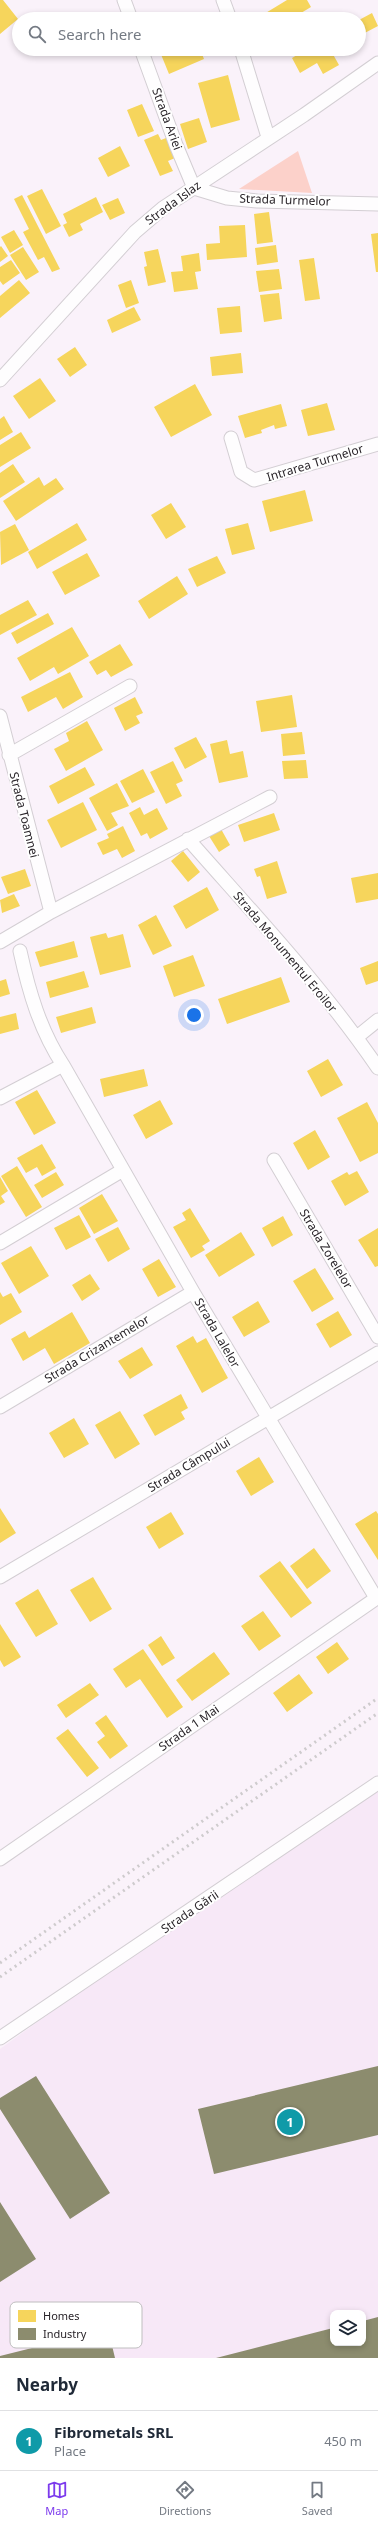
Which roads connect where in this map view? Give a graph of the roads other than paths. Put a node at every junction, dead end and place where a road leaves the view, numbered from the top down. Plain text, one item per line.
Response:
1 (124, 0) edge
2 (223, 0) edge
3 (128, 12) edge
4 (227, 12) edge
5 (144, 56) edge
6 (243, 56) edge
7 (378, 62) edge
8 (268, 137) junction
9 (194, 188) junction
10 (378, 204) edge
11 (1, 375) edge
12 (231, 438) dead end
13 (378, 444) edge
14 (130, 686) dead end
15 (0, 716) edge
16 (9, 755) junction
17 (270, 797) dead end
18 (188, 839) junction
19 (51, 912) junction
20 (0, 942) edge
21 (20, 951) dead end
22 (378, 1020) edge
23 (357, 1037) junction
24 (63, 1065) junction
25 (378, 1068) edge
26 (0, 1098) edge
27 (274, 1160) dead end
28 (123, 1170) junction
29 (0, 1243) edge
30 (193, 1292) junction
31 (378, 1336) edge
32 (378, 1354) edge
33 (0, 1407) edge
34 (268, 1418) junction
35 (0, 1577) edge
36 (377, 1597) edge
37 (378, 1783) edge
38 (0, 1859) edge
39 (0, 2038) edge

1 - 3 street
2 - 4 street
5 - 9 street, Strada Ariei
6 - 8 street
7 - 8 street, Strada Islaz
8 - 9 street, Strada Islaz
9 - 10 street, Strada Turmelor
9 - 11 street, Strada Islaz
12 - 13 street, Intrarea Turmelor
14 - 16 street
15 - 16 street, Strada Toamnei
16 - 19 street, Strada Toamnei
17 - 18 street
18 - 19 street
18 - 23 street, Strada Monumentul Eroilor
19 - 20 street
21 - 24 street, Strada Lalelor
22 - 23 street
23 - 25 street, Strada Monumentul Eroilor
24 - 26 street
24 - 28 street, Strada Lalelor
27 - 31 street, Strada Zorelelor
28 - 29 street
28 - 30 street, Strada Lalelor
30 - 33 street, Strada Crizantemelor
30 - 34 street, Strada Lalelor
32 - 34 street, Strada Câmpului
34 - 35 street, Strada Câmpului
34 - 36 street, Strada Lalelor
36 - 38 street, Strada 1 Mai
37 - 39 street, Strada Gării

